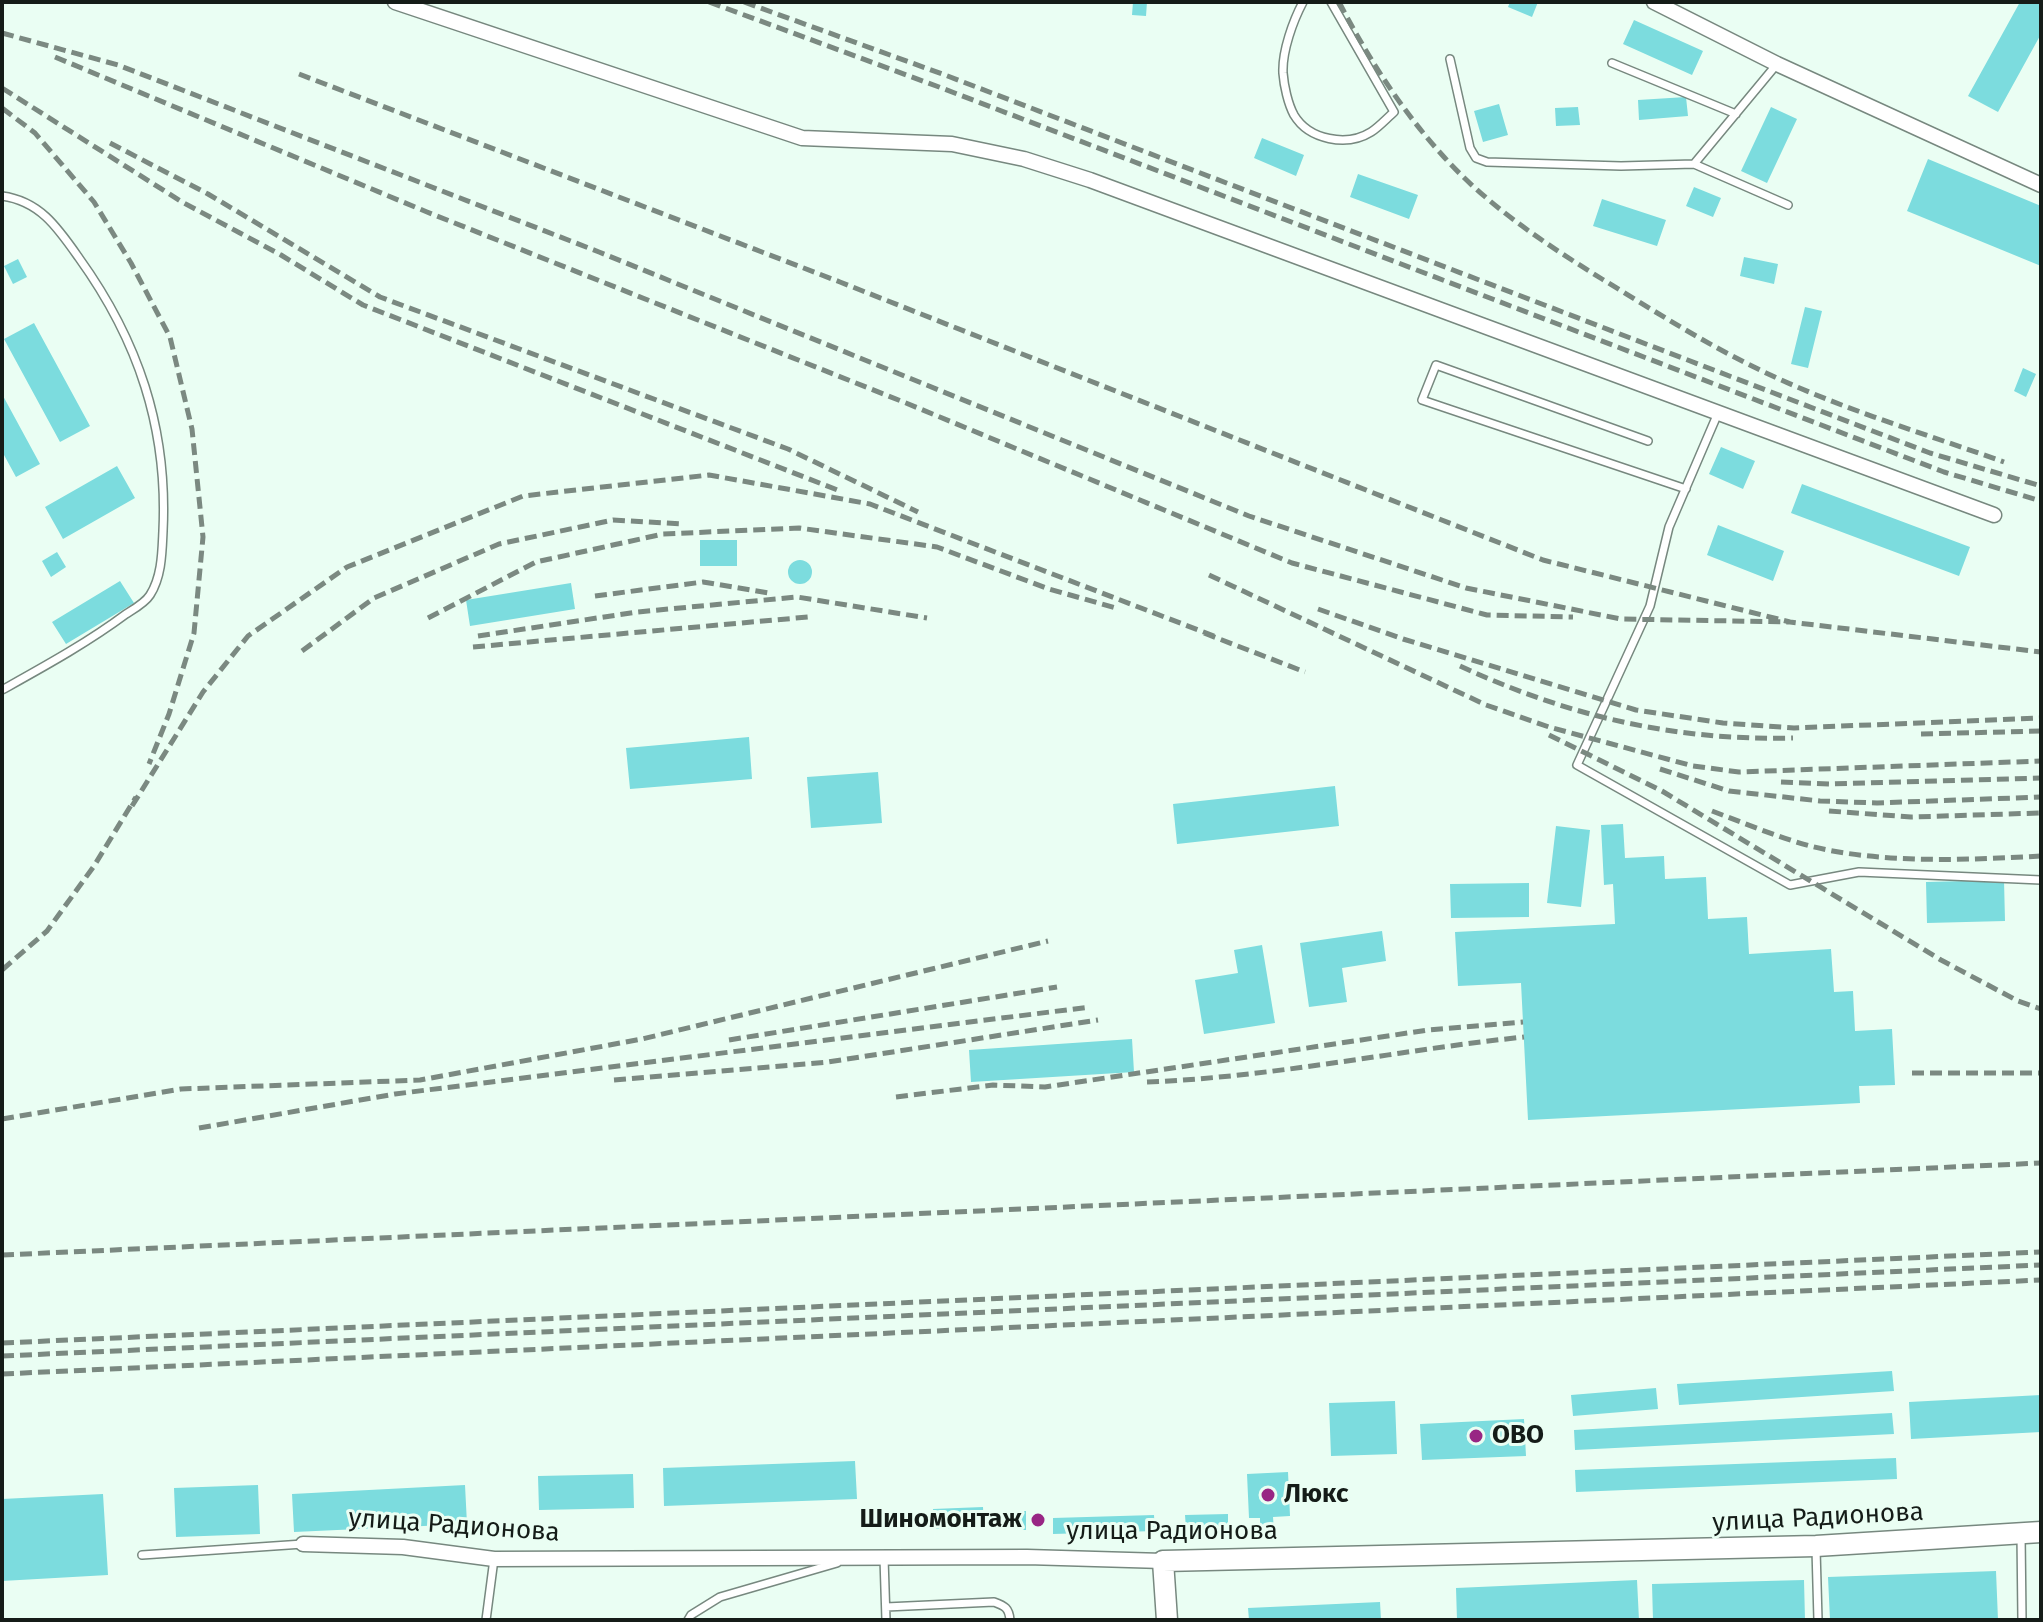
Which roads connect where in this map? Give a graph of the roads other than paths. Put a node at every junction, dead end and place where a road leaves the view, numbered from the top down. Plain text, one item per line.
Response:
1 (395, 2) edge
2 (1303, 2) edge
3 (1331, 2) edge
4 (1654, 2) edge
5 (1450, 59) dead end
6 (1612, 63) dead end
7 (1777, 64) junction
8 (1736, 114) junction
9 (1694, 164) junction
10 (2041, 185) edge
11 (2, 196) edge
12 (1788, 205) dead end
13 (1718, 413) junction
14 (1648, 441) dead end
15 (1686, 489) junction
16 (1994, 515) dead end
17 (2, 690) edge
18 (2041, 880) edge
19 (2031, 1533) edge
20 (303, 1544) joint
21 (1816, 1546) junction
22 (142, 1555) dead end
23 (884, 1558) junction
24 (494, 1559) junction
25 (851, 1559) junction
26 (1163, 1561) junction
27 (886, 1607) junction
28 (486, 1620) edge
29 (688, 1620) edge
30 (886, 1620) edge
31 (1010, 1620) edge
32 (1167, 1620) edge
33 (1818, 1620) edge
34 (2022, 1620) edge

1 - 13 street
2 - 3 lane
4 - 7 street
5 - 9 lane
6 - 8 lane
7 - 8 lane
7 - 10 street
8 - 9 lane
9 - 12 lane
11 - 17 lane
13 - 15 lane
13 - 16 street
14 - 15 lane
15 - 18 lane
19 - 21 street, улица Радионова
19 - 34 lane
20 - 22 lane
20 - 24 street, улица Радионова
21 - 26 street, улица Радионова
21 - 33 lane
23 - 25 street, улица Радионова
23 - 26 street, улица Радионова
23 - 27 lane
24 - 25 street, улица Радионова
24 - 28 lane
25 - 29 lane
26 - 32 street
27 - 30 lane
27 - 31 lane

